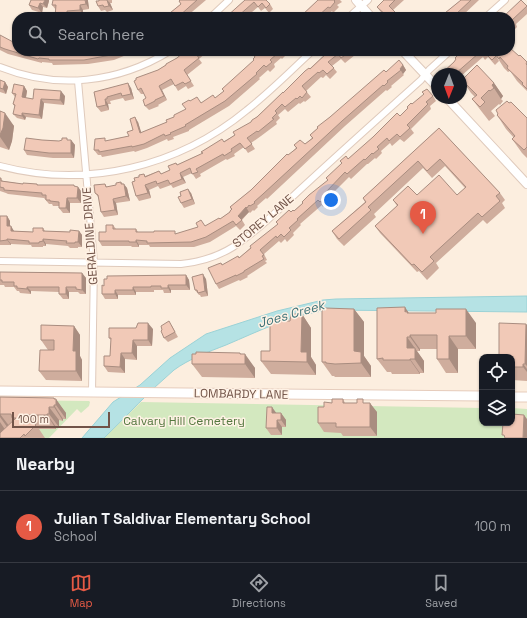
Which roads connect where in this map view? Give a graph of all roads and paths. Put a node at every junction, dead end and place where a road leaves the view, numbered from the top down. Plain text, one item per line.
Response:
1 (229, 0) edge
2 (505, 0) edge
3 (361, 2) edge
4 (216, 12) edge
5 (353, 12) edge
6 (368, 12) edge
7 (492, 12) edge
8 (162, 56) edge
9 (306, 56) edge
10 (408, 56) edge
11 (445, 56) edge
12 (0, 67) edge
13 (426, 74) junction
14 (431, 80) edge
15 (78, 81) junction
16 (454, 104) edge
17 (0, 166) edge
18 (86, 175) junction
19 (527, 184) edge
20 (0, 261) edge
21 (94, 262) junction
22 (0, 391) edge
23 (92, 392) junction
24 (479, 396) edge
25 (515, 396) edge
26 (527, 397) edge

1 - 4 street
2 - 7 street
3 - 5 street
3 - 6 street
8 - 15 street
9 - 18 street
10 - 13 street
11 - 13 street, STOREY LANE
12 - 15 street
13 - 14 street
13 - 21 street, STOREY LANE
15 - 18 street, GERALDINE DRIVE
16 - 19 street
17 - 18 street
18 - 21 street, GERALDINE DRIVE
20 - 21 street, STOREY LANE
21 - 23 street, GERALDINE DRIVE
22 - 23 main road, LOMBARDY LANE
23 - 24 main road, LOMBARDY LANE
25 - 26 main road

